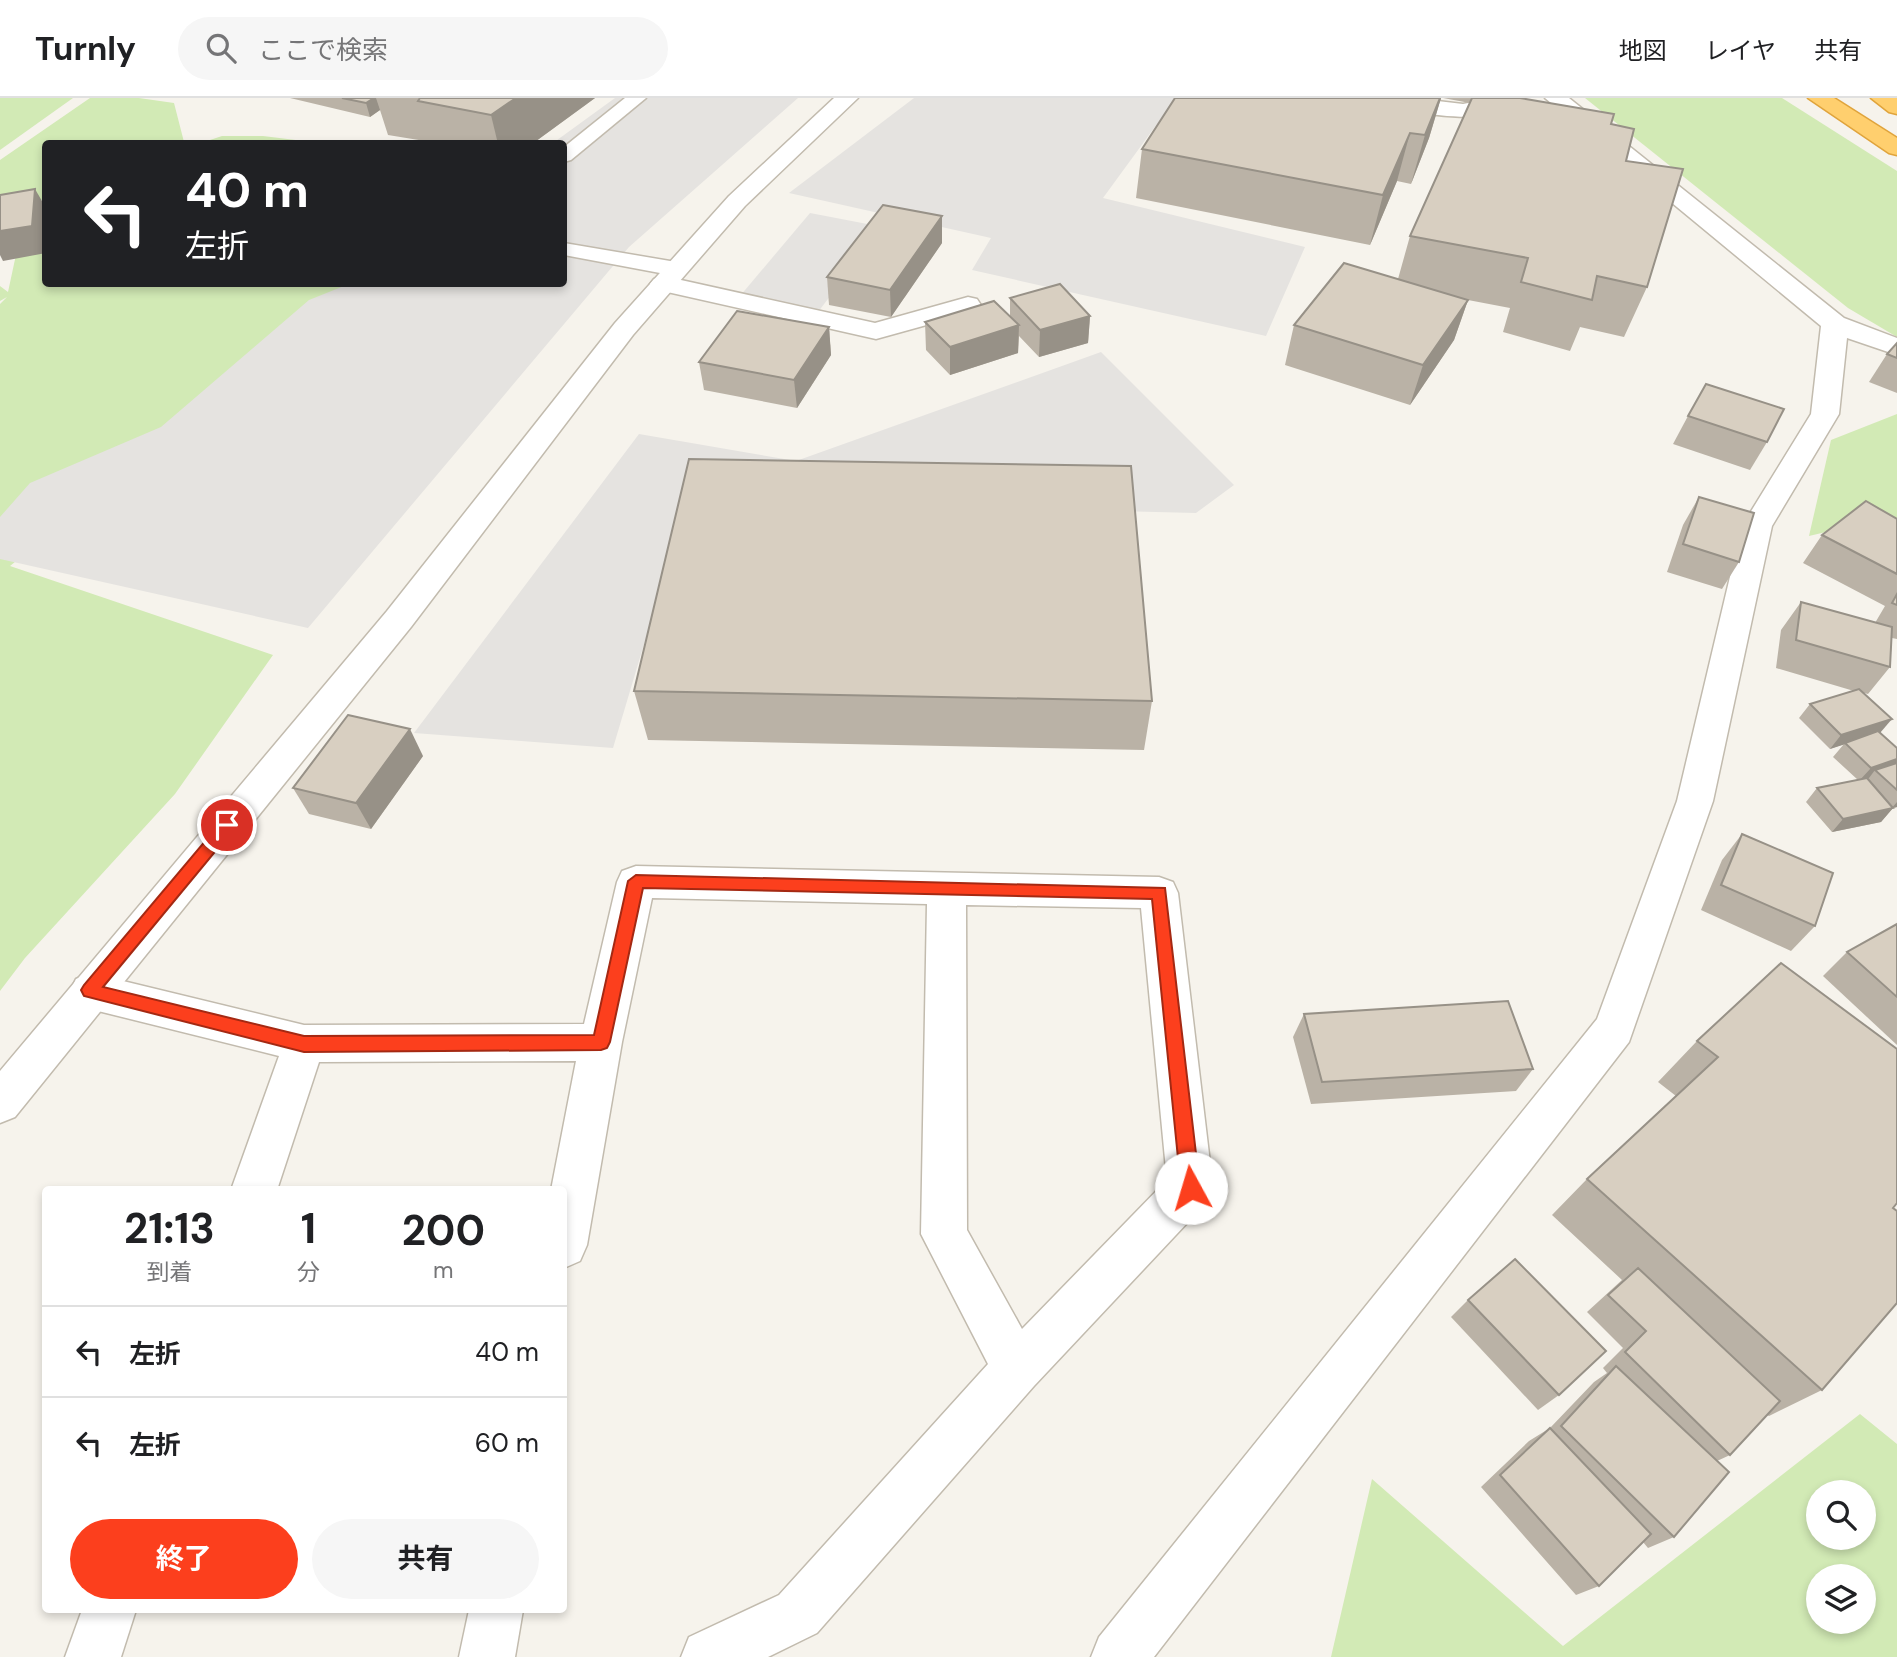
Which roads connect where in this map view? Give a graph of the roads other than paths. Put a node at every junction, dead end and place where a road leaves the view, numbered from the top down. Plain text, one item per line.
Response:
1 (637, 98) edge
2 (847, 98) edge
3 (1381, 98) edge
4 (1511, 98) edge
5 (1556, 98) edge
6 (1819, 98) edge
7 (1882, 98) edge
8 (1897, 107) edge
9 (1897, 148) edge
10 (567, 154) edge
11 (567, 250) edge
12 (670, 276) junction
13 (968, 305) dead end
14 (1835, 324) junction
15 (1897, 347) edge
16 (947, 887) junction
17 (90, 990) junction
18 (601, 1042) junction
19 (304, 1044) junction
20 (0, 1102) edge
21 (255, 1186) edge
22 (567, 1229) edge
23 (1017, 1369) junction
24 (108, 1613) edge
25 (495, 1613) edge
26 (93, 1657) edge
27 (487, 1657) edge
28 (709, 1657) edge
29 (1119, 1657) edge

1 - 10 lane
2 - 12 street
3 - 4 street
5 - 14 street
6 - 9 highway
7 - 8 highway
11 - 12 lane
12 - 13 street
12 - 17 street
14 - 15 street
14 - 29 street
16 - 18 street
16 - 23 street
16 - 23 street
17 - 19 street
17 - 20 street
18 - 19 street
18 - 22 street
19 - 21 street
23 - 28 street
24 - 26 street
25 - 27 street

